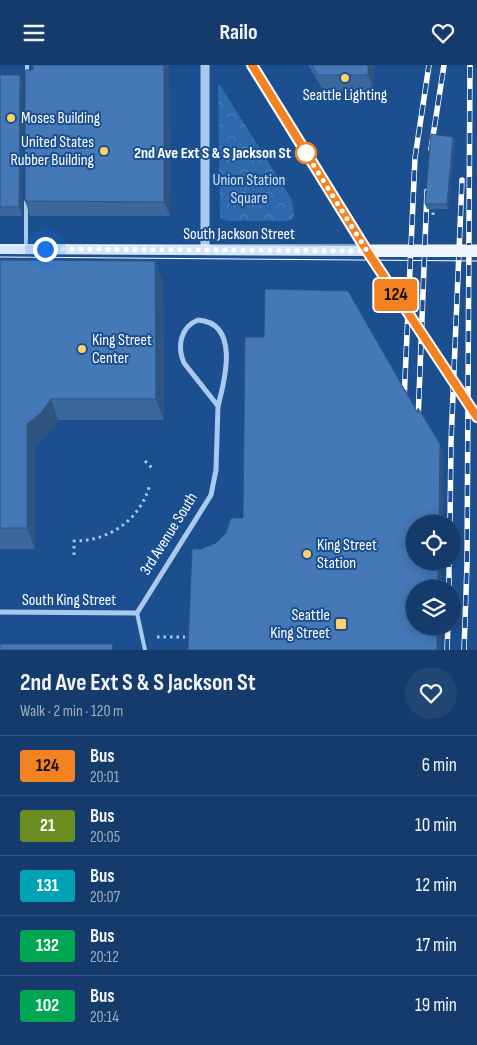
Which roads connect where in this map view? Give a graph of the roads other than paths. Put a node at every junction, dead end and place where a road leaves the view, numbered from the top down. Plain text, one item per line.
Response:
1 (27, 65) edge
2 (204, 65) edge
3 (252, 65) edge
4 (27, 85) edge
5 (26, 192) edge
6 (0, 249) edge
7 (26, 249) junction
8 (205, 250) junction
9 (367, 251) junction
10 (477, 251) edge
11 (218, 406) junction
12 (477, 417) edge
13 (0, 612) edge
14 (137, 613) junction
15 (145, 650) edge

1 - 4 lane
2 - 8 street
3 - 9 main road
5 - 7 lane
6 - 7 main road, South Jackson Street
7 - 8 main road, South Jackson Street
8 - 9 main road, South Jackson Street
9 - 10 main road, South Jackson Street, bridge
9 - 12 main road, bridge
11 - 11 street, 3rd Avenue South
11 - 14 street, 3rd Avenue South
13 - 14 street, South King Street
14 - 15 lane

